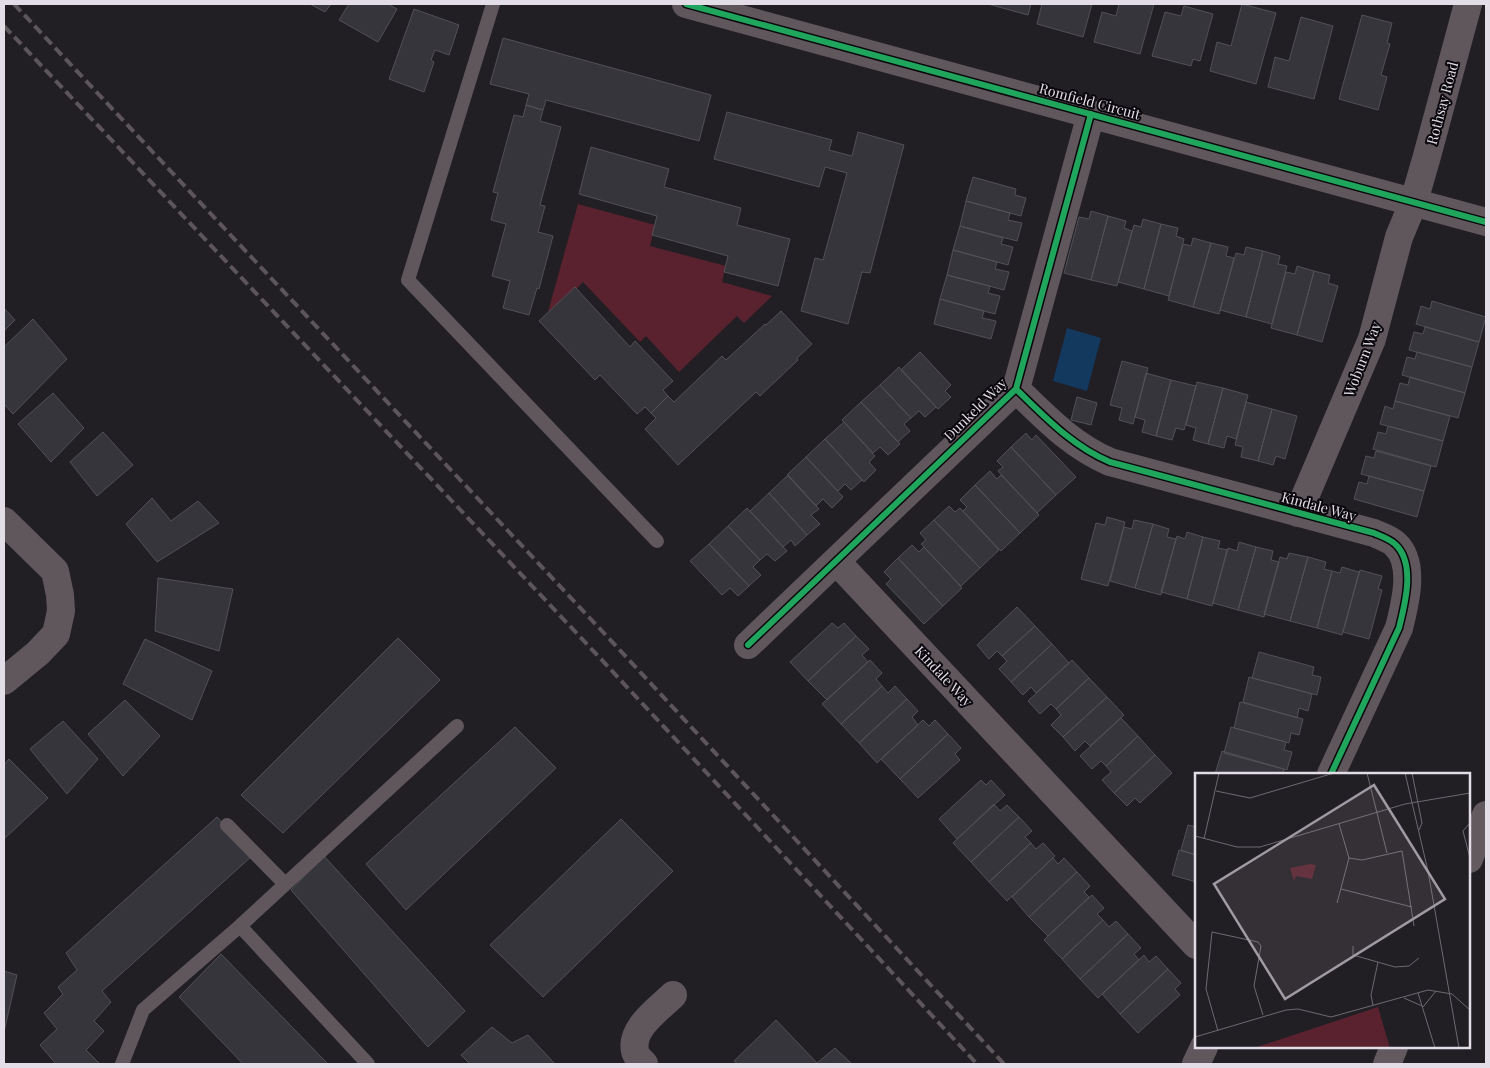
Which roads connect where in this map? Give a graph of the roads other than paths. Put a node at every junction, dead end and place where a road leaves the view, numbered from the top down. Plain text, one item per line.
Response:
1 (493, 4) edge
2 (686, 4) edge
3 (1468, 4) edge
4 (1091, 114) junction
5 (1414, 201) junction
6 (1486, 222) edge
7 (1016, 389) junction
8 (1298, 513) junction
9 (4, 521) edge
10 (657, 541) dead end
11 (836, 561) junction
12 (748, 645) dead end
13 (4, 680) edge
14 (458, 726) dead end
15 (1332, 773) edge
16 (1486, 815) edge
17 (227, 825) dead end
18 (1470, 856) edge
19 (285, 884) junction
20 (240, 926) junction
21 (1195, 943) edge
22 (673, 995) dead end
23 (1204, 1048) edge
24 (1394, 1048) edge
25 (122, 1064) edge
26 (368, 1064) edge
27 (644, 1064) edge
28 (1196, 1064) edge
29 (1387, 1064) edge

1 - 10 lane
2 - 4 street, Romfield Circuit
3 - 5 street, Rothsay Road
4 - 5 street, Romfield Circuit
4 - 7 street, Dunkeld Way
5 - 6 street, Romfield Circuit
5 - 8 street, Woburn Way
7 - 8 street, Kindale Way
7 - 11 street, Dunkeld Way
8 - 15 street, Kindale Way
9 - 13 street
11 - 12 street, Dunkeld Way
11 - 21 street, Kindale Way
14 - 19 lane
16 - 18 main road
17 - 19 lane
19 - 20 lane
20 - 25 lane
20 - 26 lane
22 - 27 street
23 - 28 street
24 - 29 main road

